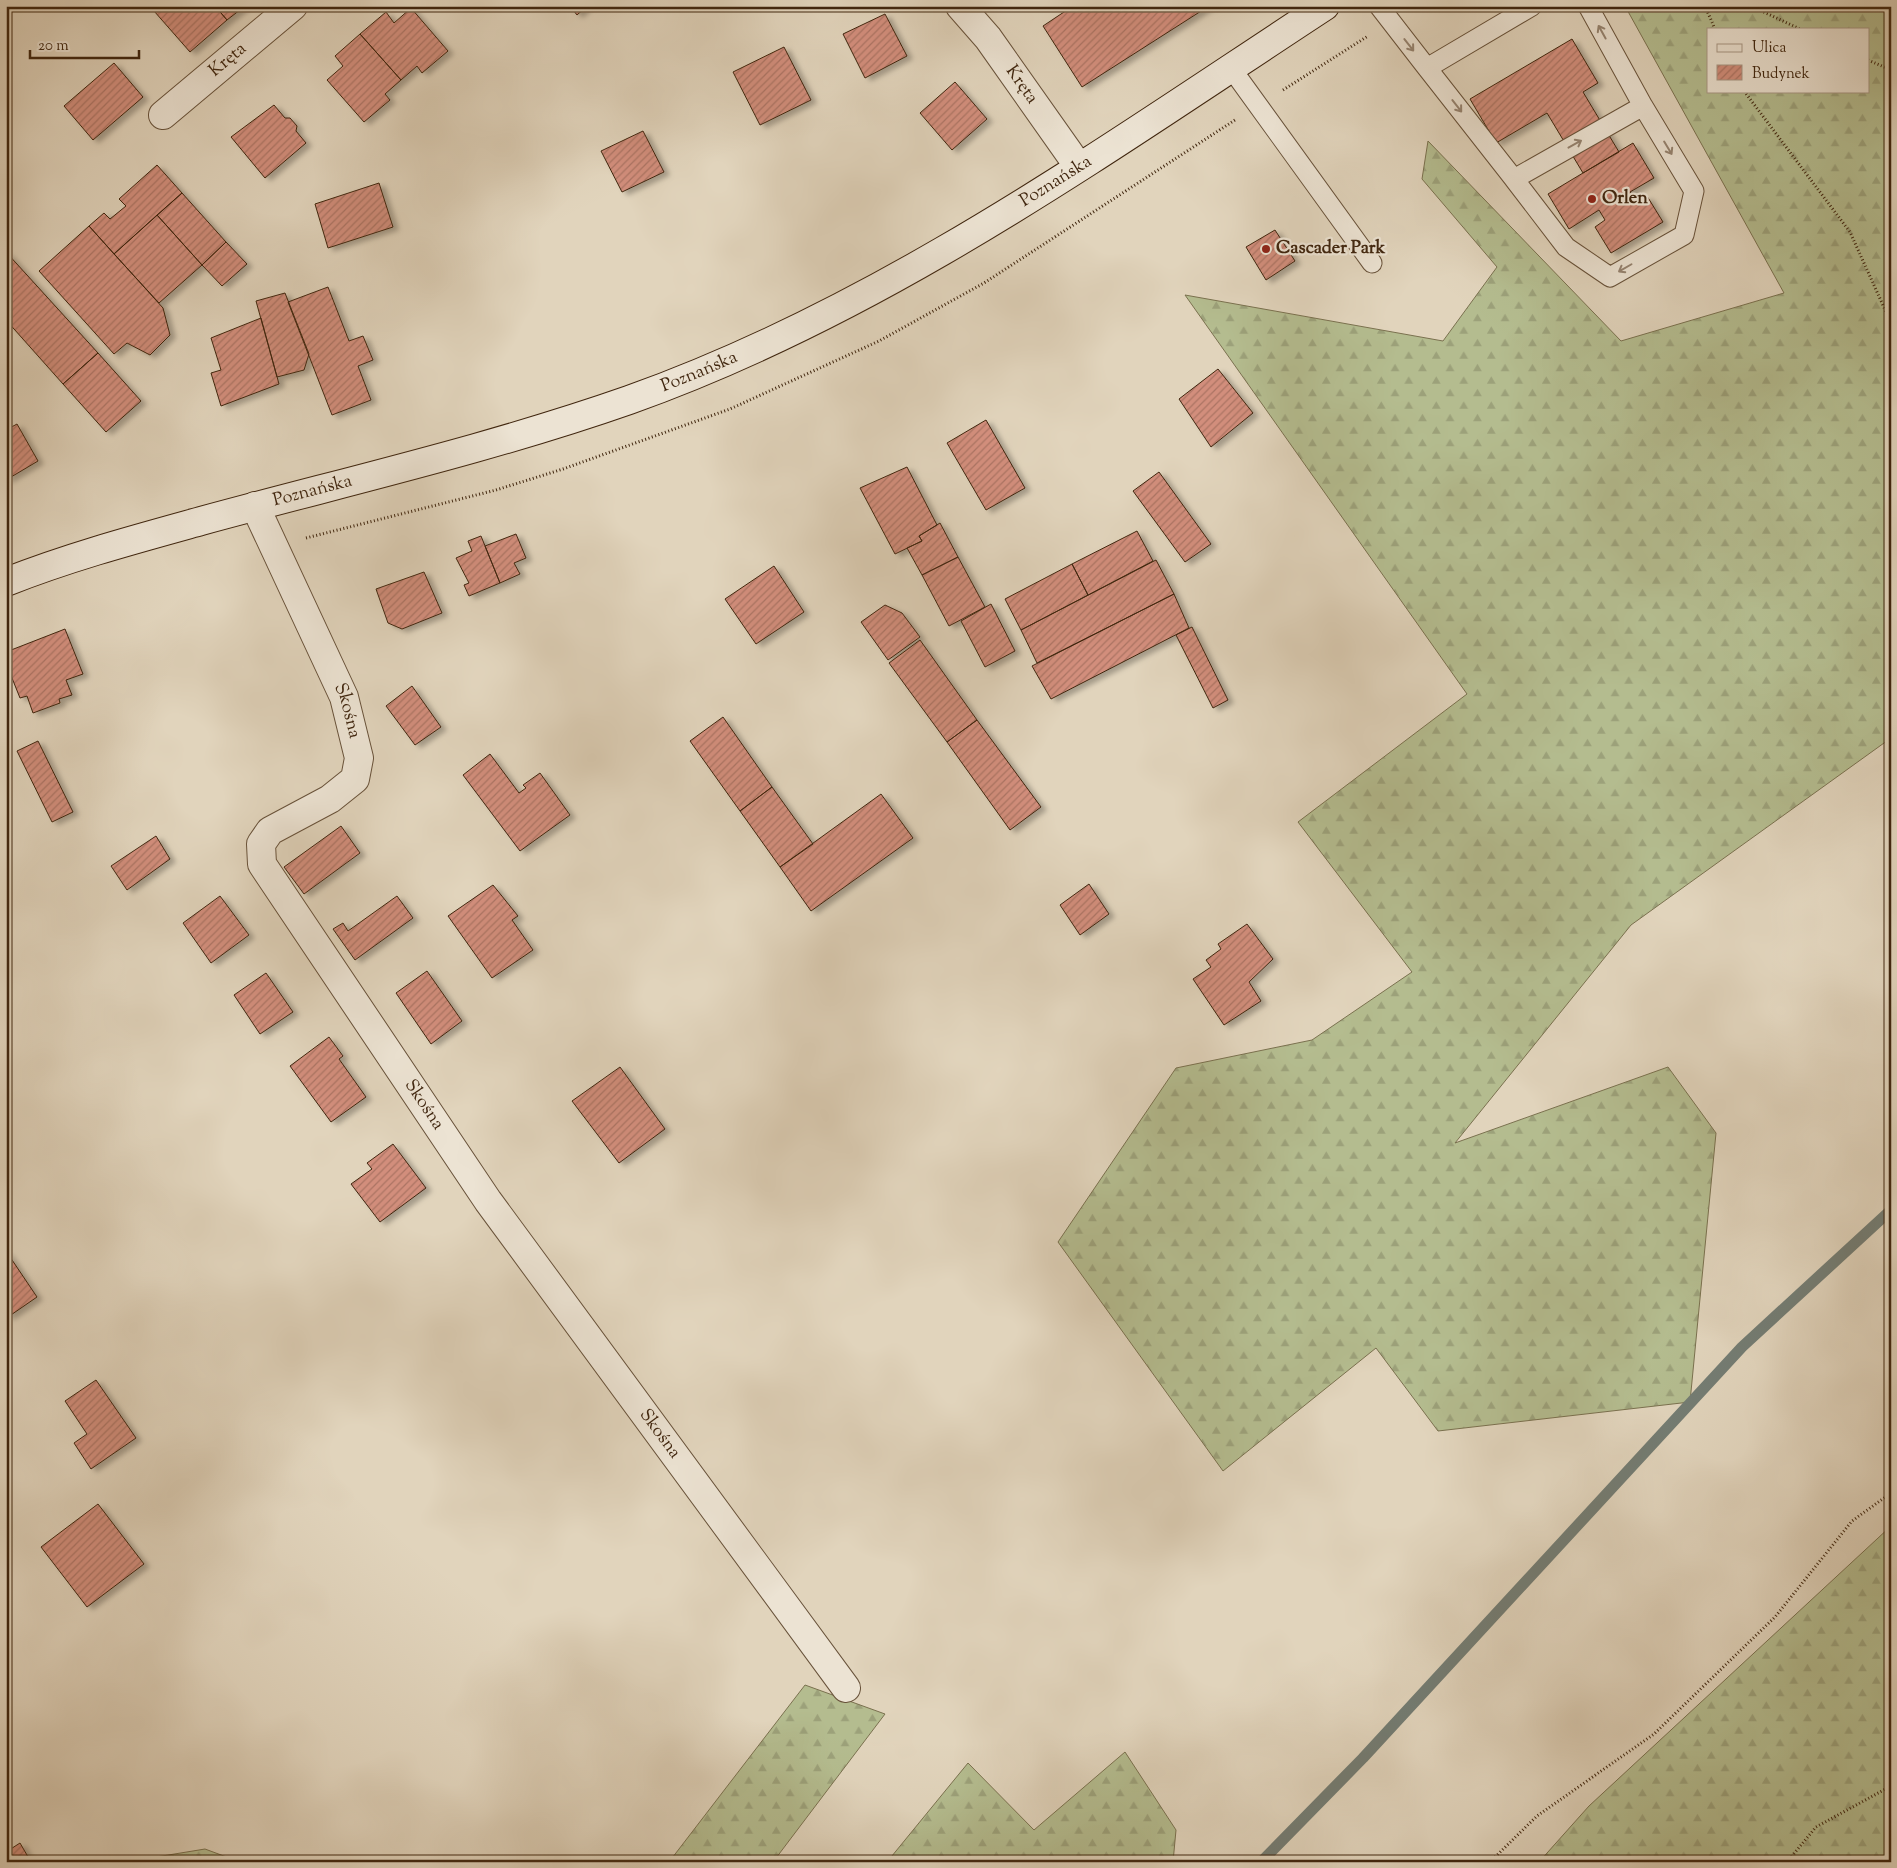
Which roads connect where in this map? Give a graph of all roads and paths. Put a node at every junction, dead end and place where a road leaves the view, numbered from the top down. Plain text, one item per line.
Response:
1 (293, 6) edge
2 (960, 6) edge
3 (1324, 6) edge
4 (1380, 6) edge
5 (1532, 6) edge
6 (1588, 6) edge
7 (1705, 6) edge
8 (1751, 6) edge
9 (1715, 28) edge
10 (1798, 28) edge
11 (1870, 61) edge
12 (1231, 68) junction
13 (1427, 68) junction
14 (1891, 70) edge
15 (1745, 92) edge
16 (1643, 106) junction
17 (163, 115) dead end
18 (1078, 168) junction
19 (1514, 179) junction
20 (1372, 263) dead end
21 (1891, 323) edge
22 (255, 506) junction
23 (6, 582) edge
24 (1891, 1493) edge
25 (846, 1688) dead end
26 (1891, 1786) edge
27 (1490, 1862) edge
28 (1787, 1862) edge

1 - 17 street, Kręta
2 - 18 street, Kręta
3 - 12 street, Poznańska
4 -> 13 lane
5 - 13 lane
16 -> 6 lane
7 - 9 path
8 - 10 path
11 - 14 path
12 - 18 street, Poznańska
12 - 20 lane
13 -> 19 lane
15 - 21 path
19 -> 16 lane
16 -> 19 lane
18 - 22 street, Poznańska
22 - 23 street, Poznańska
22 - 25 street, Skośna
24 - 27 path
26 - 28 path

